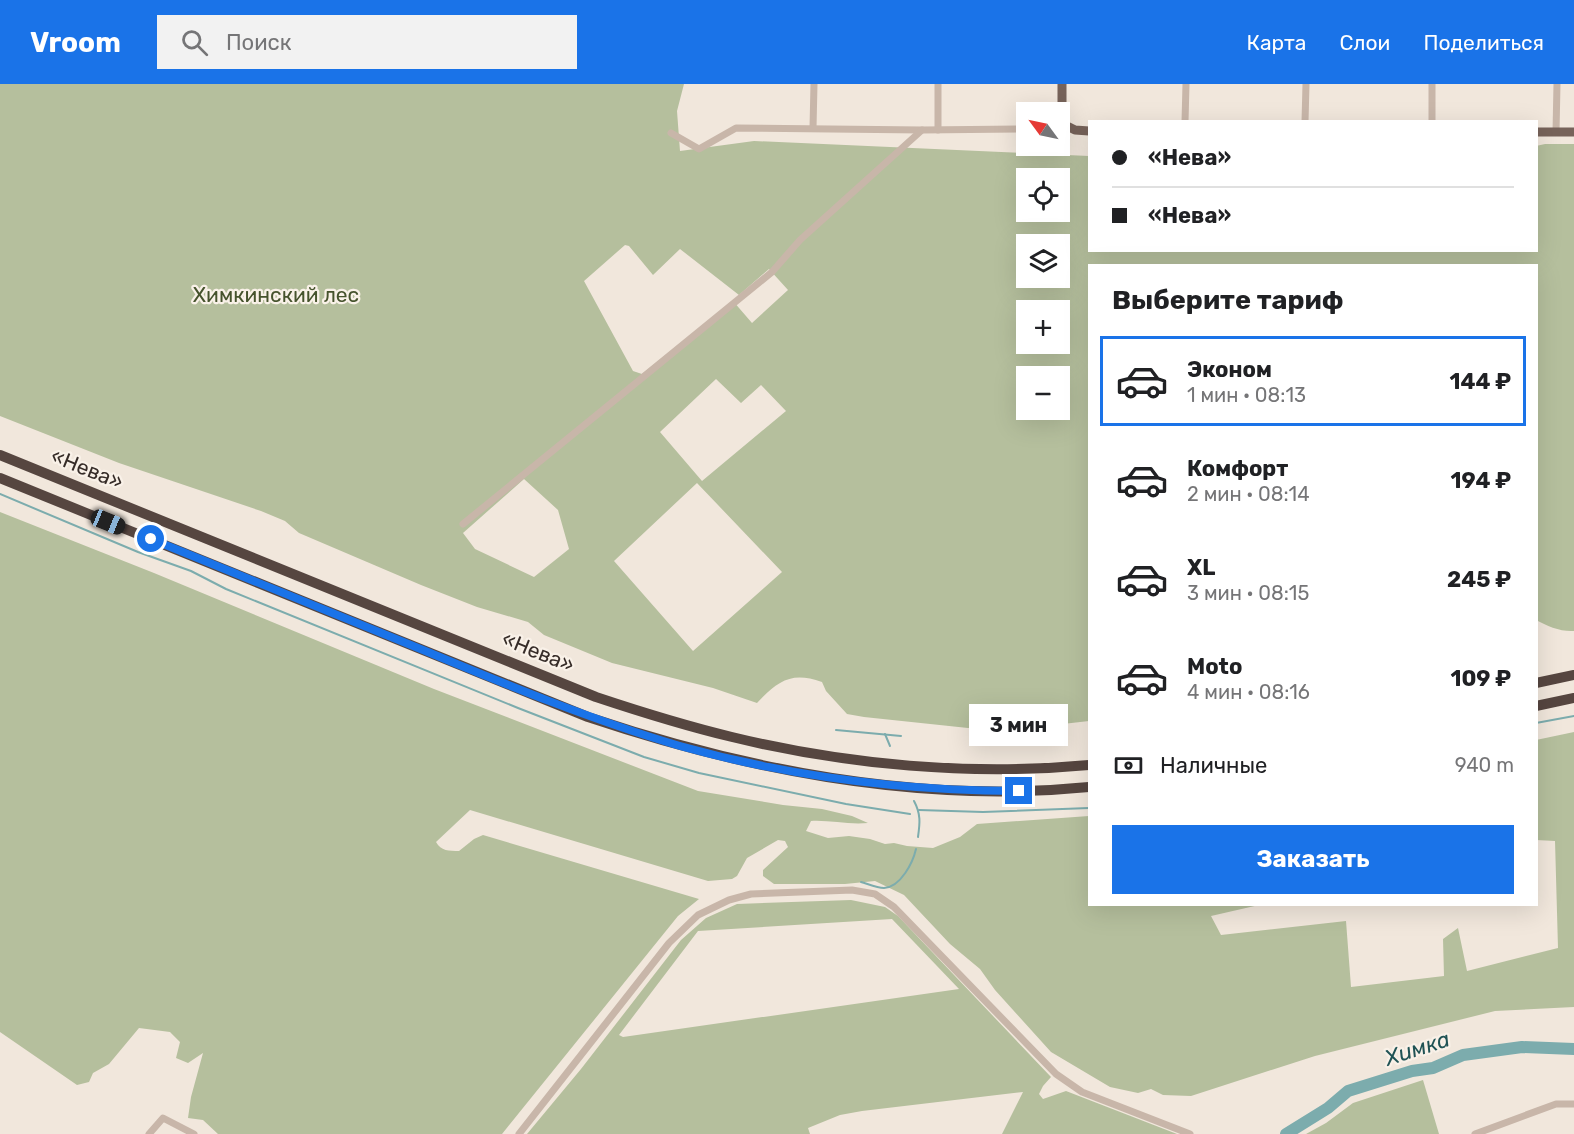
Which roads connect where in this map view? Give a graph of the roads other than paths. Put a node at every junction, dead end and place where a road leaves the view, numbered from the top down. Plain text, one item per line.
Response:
1 (814, 84) edge
2 (938, 84) edge
3 (1062, 84) edge
4 (1186, 84) edge
5 (1306, 84) edge
6 (1432, 84) edge
7 (1557, 84) edge
8 (1062, 102) edge
9 (1185, 120) edge
10 (1305, 120) edge
11 (1432, 120) edge
12 (813, 128) junction
13 (1070, 128) edge
14 (1016, 129) edge
15 (922, 130) junction
16 (938, 130) junction
17 (1088, 131) edge
18 (1538, 132) edge
19 (1556, 132) junction
20 (1574, 132) edge
21 (671, 133) dead end
22 (0, 454) edge
23 (0, 478) edge
24 (463, 524) dead end
25 (1574, 675) edge
26 (1538, 683) edge
27 (1574, 698) edge
28 (1538, 706) edge
29 (1088, 765) edge
30 (1088, 788) edge
31 (1574, 1104) edge
32 (149, 1134) edge
33 (194, 1134) edge
34 (519, 1134) edge
35 (1190, 1134) edge
36 (1475, 1134) edge

1 - 12 street
2 - 16 street
3 - 8 main road
4 - 9 street
5 - 10 street
6 - 11 street
7 - 19 street
12 - 15 street
12 - 21 street
13 - 17 main road
14 - 16 street
15 - 16 street
15 - 24 street
18 - 19 main road
19 - 20 main road
22 - 29 highway, «Нева»
23 - 30 highway, «Нева»
25 - 26 highway
27 - 28 highway
31 - 36 street
32 - 33 street
34 - 35 street

